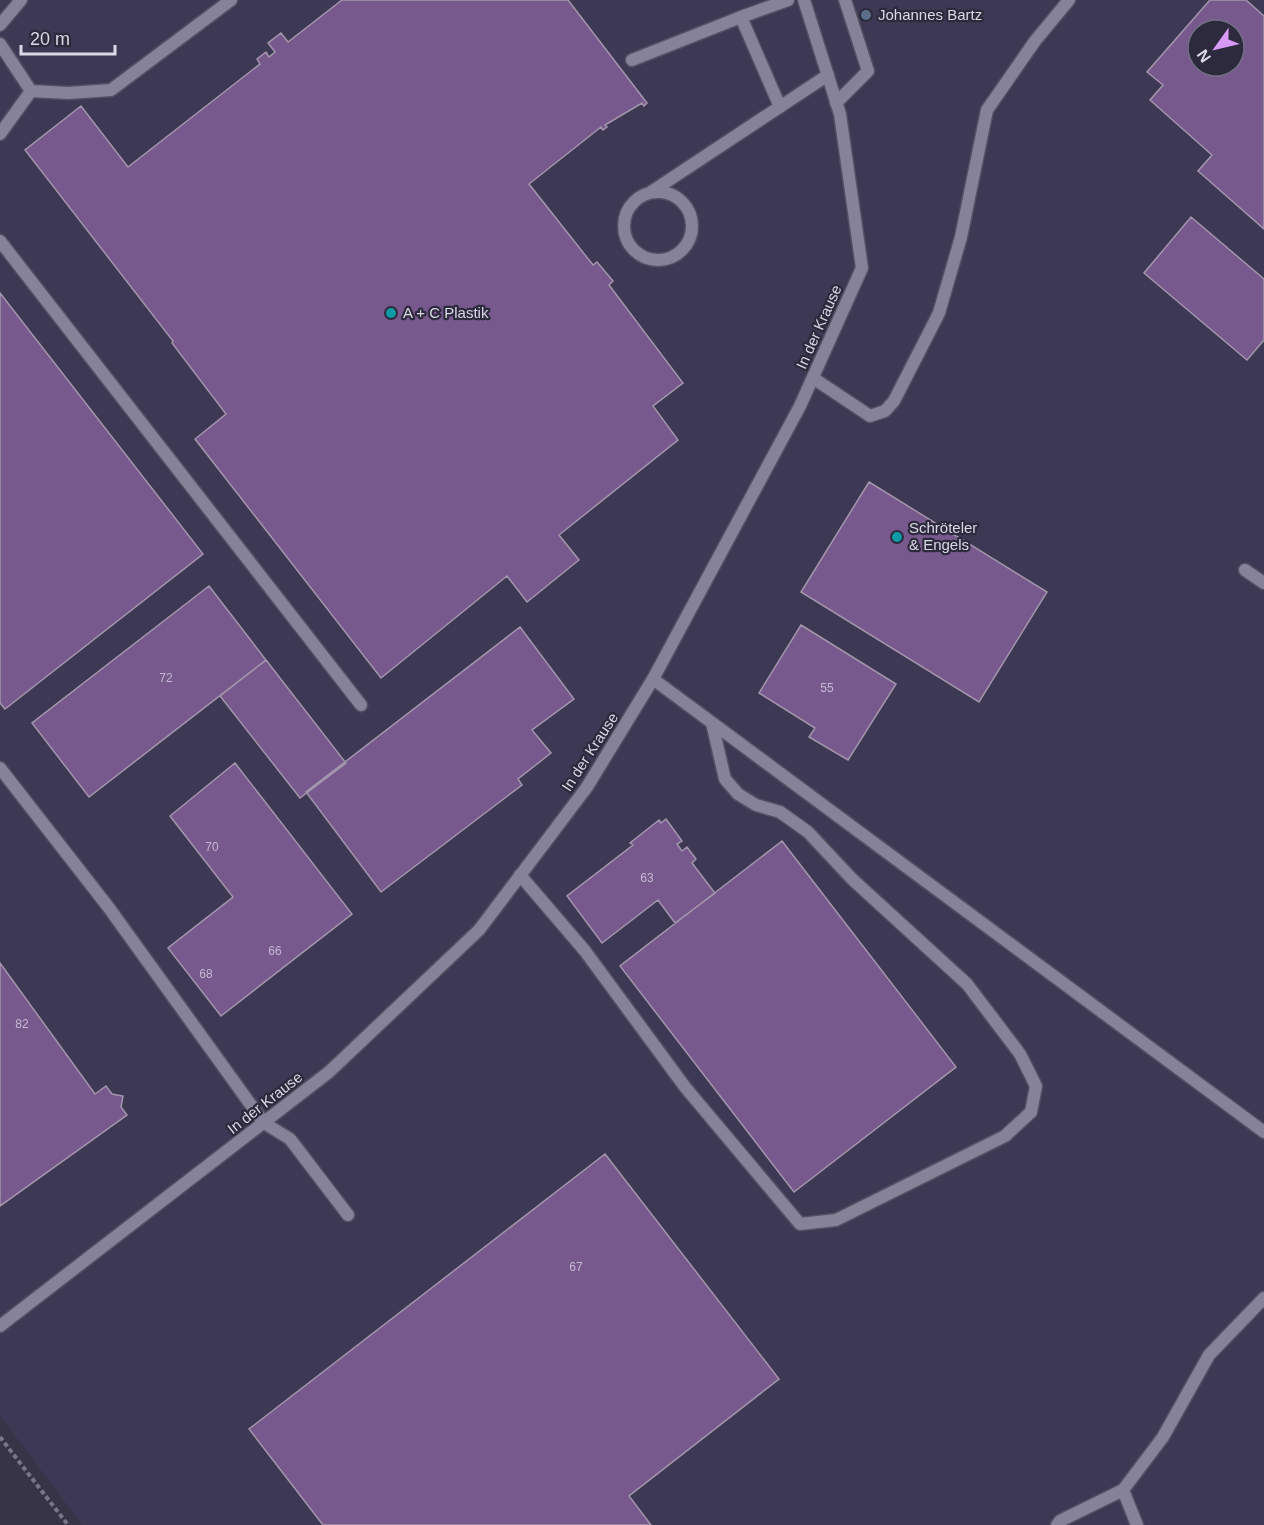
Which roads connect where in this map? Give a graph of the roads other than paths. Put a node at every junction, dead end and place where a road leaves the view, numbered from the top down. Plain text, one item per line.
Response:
1 (21, 0) edge
2 (231, 0) edge
3 (788, 0) edge
4 (804, 0) edge
5 (845, 0) edge
6 (1069, 0) edge
7 (741, 17) junction
8 (0, 25) edge
9 (0, 44) edge
10 (632, 60) dead end
11 (828, 75) junction
12 (31, 91) junction
13 (837, 103) junction
14 (780, 107) junction
15 (0, 134) edge
16 (650, 192) junction
17 (0, 241) edge
18 (813, 378) junction
19 (1245, 570) dead end
20 (1264, 583) edge
21 (653, 679) junction
22 (361, 705) dead end
23 (712, 723) junction
24 (0, 768) edge
25 (520, 875) junction
26 (264, 1123) junction
27 (1264, 1132) edge
28 (348, 1215) dead end
29 (1264, 1298) edge
30 (0, 1326) edge
31 (1123, 1490) junction
32 (1057, 1525) edge
33 (1137, 1525) edge

1 - 8 street
2 - 12 street
3 - 7 street
4 - 11 street, In der Krause
5 - 13 street
6 - 18 street
7 - 10 street
7 - 14 street
9 - 12 street
11 - 13 street, In der Krause
11 - 14 street
12 - 15 street
13 - 18 street, In der Krause
14 - 16 street
16 - 16 street
17 - 22 street
18 - 21 street, In der Krause
19 - 20 street
21 - 23 street
21 - 25 street, In der Krause
23 - 25 street
23 - 27 street
24 - 26 street
25 - 26 street, In der Krause
26 - 28 street
26 - 30 street, In der Krause
29 - 31 street
31 - 32 street
31 - 33 street

